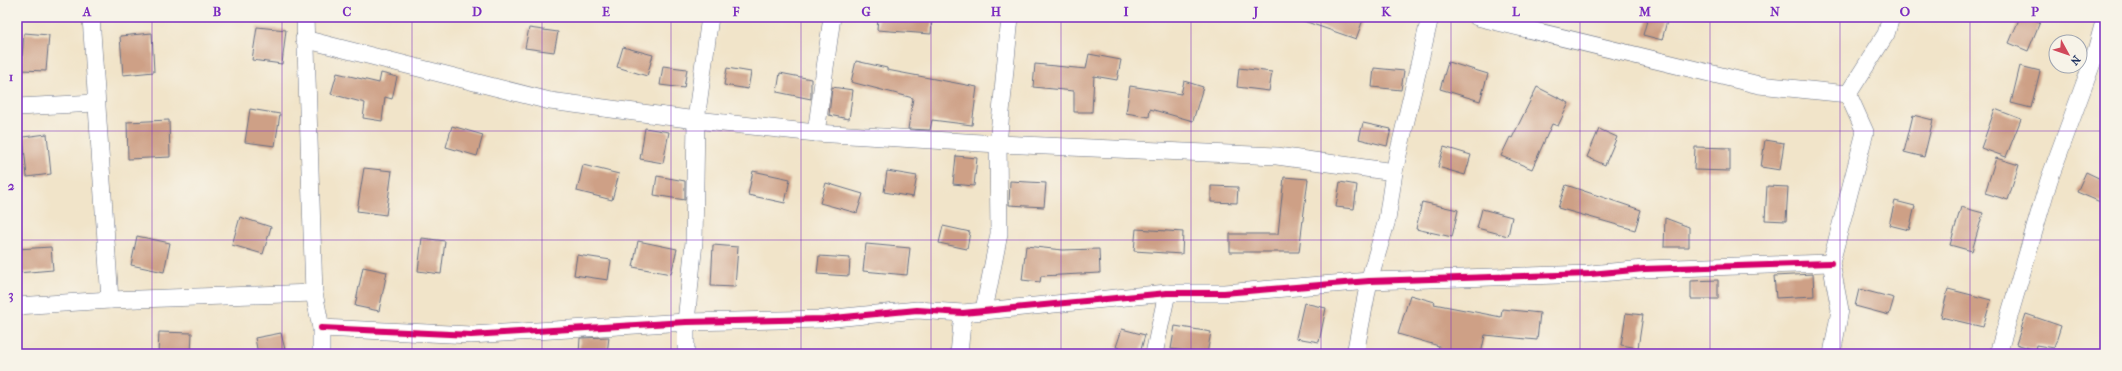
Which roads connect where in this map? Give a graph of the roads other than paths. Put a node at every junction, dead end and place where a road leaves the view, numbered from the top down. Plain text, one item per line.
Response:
1 (91, 17) edge
2 (304, 17) edge
3 (710, 17) edge
4 (832, 17) edge
5 (1010, 17) edge
6 (1430, 17) edge
7 (1477, 17) edge
8 (1891, 17) edge
9 (2105, 18) edge
10 (304, 39) junction
11 (1848, 94) junction
12 (96, 103) junction
13 (17, 107) edge
14 (696, 120) junction
15 (816, 133) junction
16 (998, 144) junction
17 (1394, 172) junction
18 (1831, 264) junction
19 (1369, 281) junction
20 (314, 293) junction
21 (1167, 293) junction
22 (110, 300) junction
23 (17, 306) edge
24 (984, 310) junction
25 (963, 313) junction
26 (686, 322) junction
27 (321, 328) junction
28 (321, 354) edge
29 (686, 354) edge
30 (959, 354) edge
31 (1154, 354) edge
32 (1355, 354) edge
33 (1832, 354) edge
34 (1998, 354) edge

1 - 12 street
2 - 10 street
3 - 14 street
4 - 15 street
5 - 16 street
6 - 17 street
7 - 11 street
8 - 11 street
9 - 34 street
10 - 14 street
10 - 20 street
11 - 18 street
12 - 13 street
12 - 22 street
14 - 15 street
14 - 26 street
15 - 16 street
16 - 17 street
16 - 24 street
17 - 19 street
18 - 19 street
18 - 33 street
19 - 21 street
19 - 32 street
20 - 22 street
20 - 27 street
21 - 24 street
21 - 31 street
22 - 23 street
24 - 25 street
25 - 26 street
25 - 30 street
26 - 27 street
26 - 29 street
27 - 28 street

